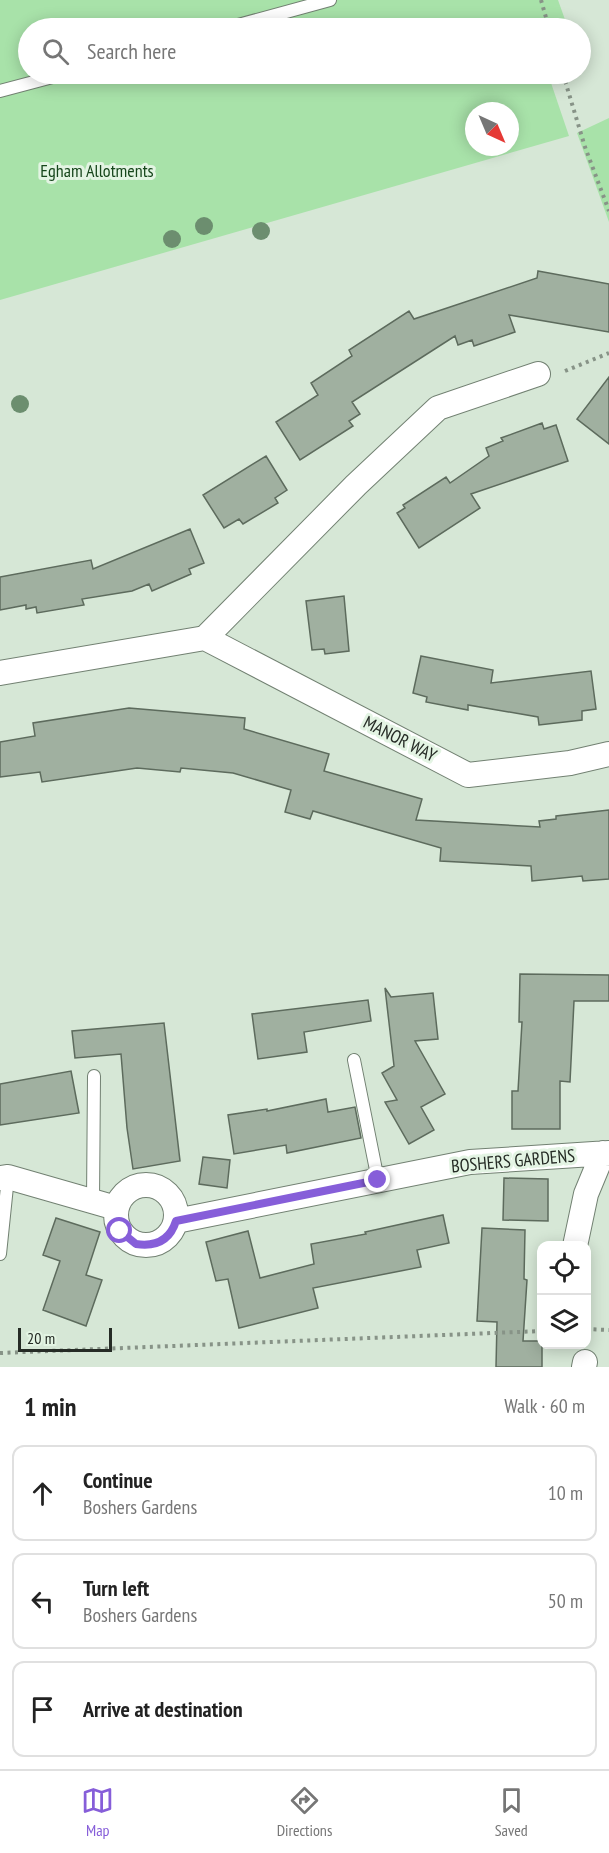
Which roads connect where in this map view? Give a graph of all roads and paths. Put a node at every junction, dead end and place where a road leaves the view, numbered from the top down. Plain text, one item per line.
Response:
1 (330, 0) edge
2 (541, 0) edge
3 (264, 18) edge
4 (546, 18) edge
5 (26, 84) edge
6 (566, 84) edge
7 (0, 91) edge
8 (609, 211) edge
9 (609, 353) edge
10 (538, 374) joint
11 (205, 638) junction
12 (0, 673) edge
13 (609, 754) edge
14 (354, 1060) dead end
15 (94, 1076) dead end
16 (606, 1153) edge
17 (4, 1178) edge
18 (378, 1180) junction
19 (93, 1201) junction
20 (116, 1208) junction
21 (176, 1221) junction
22 (576, 1241) edge
23 (0, 1254) edge
24 (591, 1329) edge
25 (609, 1330) edge
26 (537, 1331) edge
27 (0, 1353) edge

1 - 3 lane
2 - 4 path
5 - 7 lane
6 - 8 path
9 - 10 path
10 - 11 street
11 - 12 street
11 - 13 street, MANOR WAY
14 - 18 lane
15 - 19 lane
16 - 18 street, BOSHERS GARDENS
16 - 22 street, BOSHERS GARDENS
17 - 19 street
17 - 23 lane
18 - 21 street, BOSHERS GARDENS
19 - 20 street
20 - 21 street
20 - 21 street
24 - 25 path
26 - 27 path

